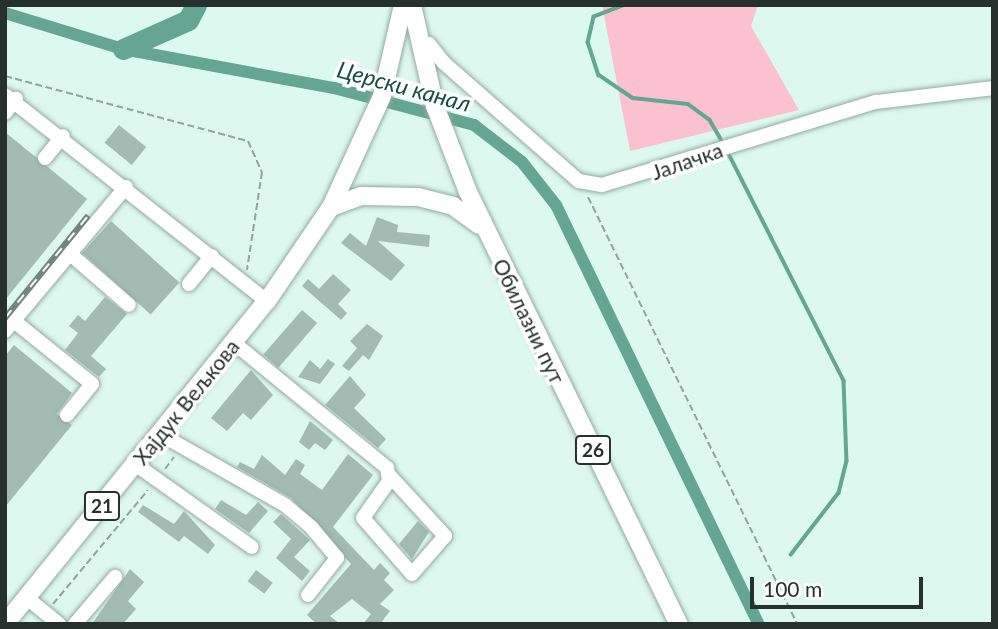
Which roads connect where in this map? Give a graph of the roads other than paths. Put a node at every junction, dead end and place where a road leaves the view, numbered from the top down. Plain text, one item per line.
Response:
1 (403, 5) edge
2 (412, 5) edge
3 (425, 49) junction
4 (993, 88) edge
5 (11, 97) edge
6 (5, 113) edge
7 (63, 136) junction
8 (45, 158) dead end
9 (126, 187) junction
10 (331, 206) junction
11 (484, 230) junction
12 (69, 254) junction
13 (212, 256) junction
14 (190, 284) dead end
15 (267, 301) junction
16 (129, 305) dead end
17 (10, 326) edge
18 (234, 343) junction
19 (67, 415) dead end
20 (160, 433) junction
21 (135, 464) junction
22 (390, 476) junction
23 (252, 547) dead end
24 (115, 577) dead end
25 (309, 595) dead end
26 (27, 598) junction
27 (5, 624) edge
28 (59, 624) edge
29 (75, 624) edge
30 (679, 624) edge

1 - 10 main road, 21
2 - 3 main road, Обилазни пут / 26
3 - 4 street, Јалачка
3 - 11 main road, Обилазни пут / 26
5 - 6 street
5 - 7 street
7 - 8 street
7 - 9 street
9 - 12 street
9 - 13 street
10 - 11 main road
10 - 15 main road, Хајдук Вељкова / 21
11 - 30 main road, Обилазни пут / 26
12 - 16 street
12 - 17 street
13 - 14 street
13 - 15 street
15 - 18 main road, Хајдук Вељкова / 21
17 - 19 street
18 - 20 main road, Хајдук Вељкова / 21
18 - 22 street
20 - 21 main road, Хајдук Вељкова / 21
20 - 25 street
21 - 23 street
21 - 26 main road, Хајдук Вељкова / 21
22 - 22 street
24 - 29 street
26 - 27 main road, Хајдук Вељкова / 21
26 - 28 street

